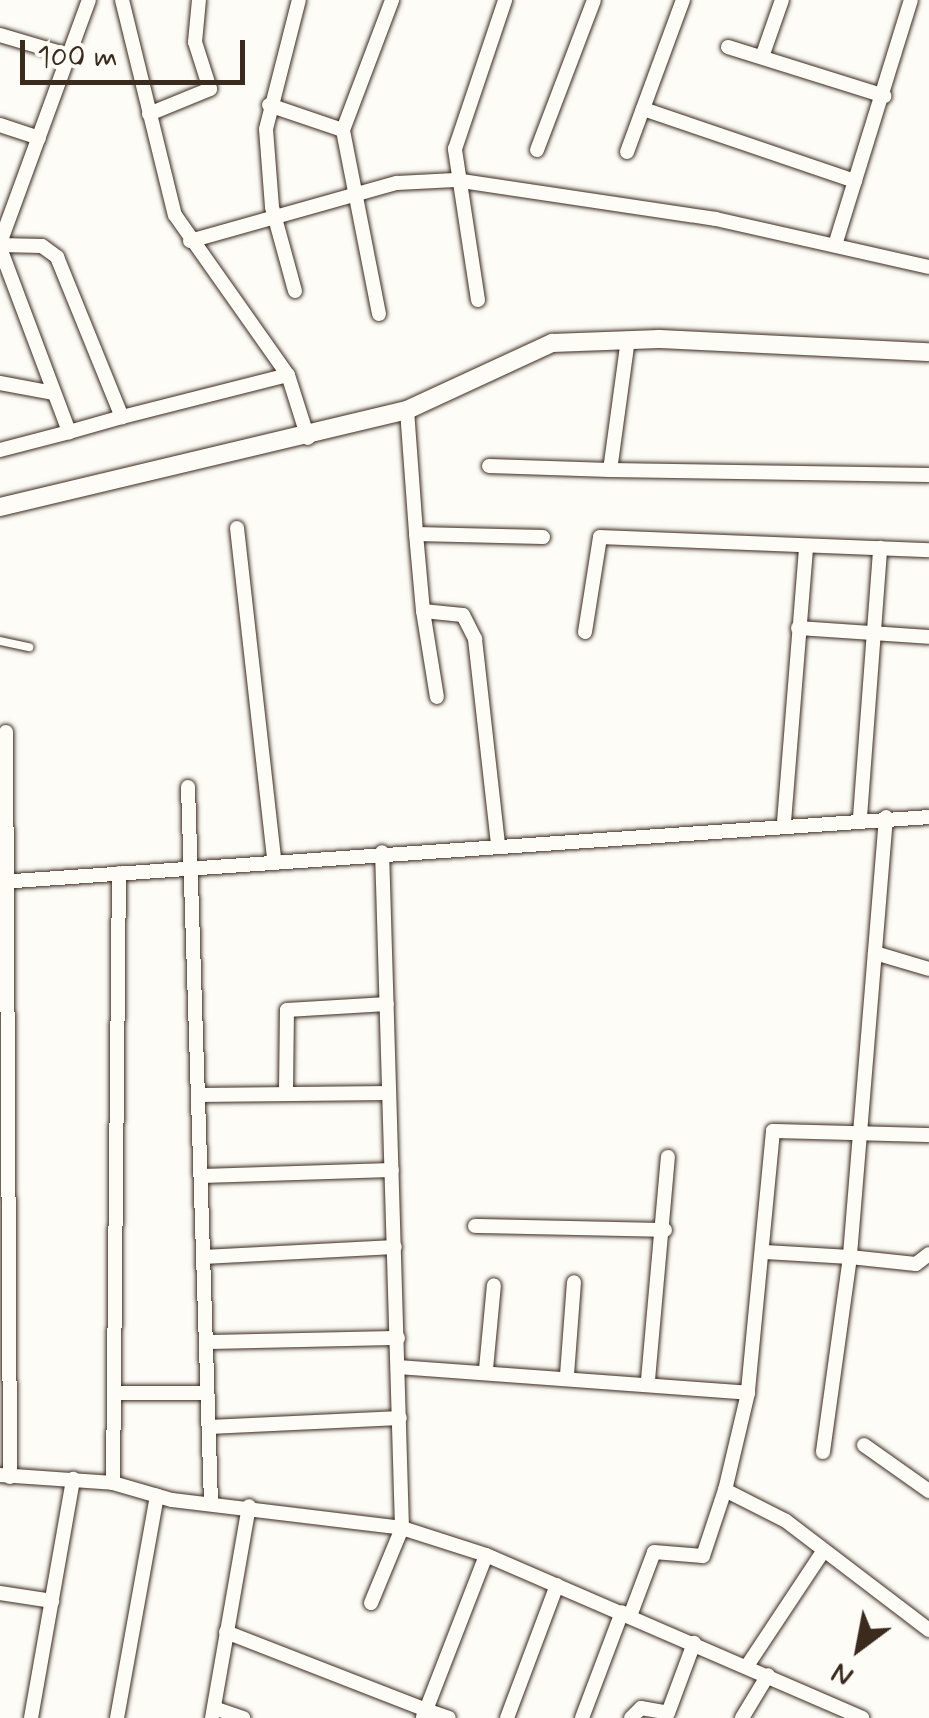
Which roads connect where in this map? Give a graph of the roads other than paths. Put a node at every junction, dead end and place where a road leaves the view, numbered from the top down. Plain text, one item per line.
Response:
1 (89, 0) edge
2 (122, 0) edge
3 (199, 0) edge
4 (299, 0) edge
5 (392, 0) edge
6 (505, 0) edge
7 (594, 0) edge
8 (683, 0) edge
9 (782, 0) edge
10 (911, 0) edge
11 (0, 36) edge
12 (728, 46) dead end
13 (71, 56) junction
14 (762, 58) junction
15 (884, 96) junction
16 (270, 105) junction
17 (643, 109) junction
18 (149, 114) junction
19 (0, 125) edge
20 (343, 130) junction
21 (39, 138) junction
22 (537, 150) dead end
23 (627, 152) dead end
24 (456, 180) junction
25 (856, 181) junction
26 (352, 197) junction
27 (274, 218) junction
28 (190, 240) junction
29 (836, 242) junction
30 (0, 245) edge
31 (929, 267) edge
32 (294, 291) dead end
33 (478, 300) dead end
34 (379, 314) dead end
35 (628, 339) junction
36 (929, 352) edge
37 (288, 375) junction
38 (0, 383) edge
39 (54, 392) junction
40 (407, 410) junction
41 (122, 417) junction
42 (69, 432) junction
43 (308, 438) junction
44 (0, 450) edge
45 (489, 466) dead end
46 (610, 470) junction
47 (929, 476) edge
48 (0, 508) edge
49 (237, 528) dead end
50 (416, 534) junction
51 (543, 537) dead end
52 (880, 548) junction
53 (929, 550) edge
54 (806, 551) junction
55 (423, 611) junction
56 (798, 628) junction
57 (585, 632) dead end
58 (873, 635) junction
59 (929, 637) edge
60 (0, 641) edge
61 (30, 648) dead end
62 (436, 698) dead end
63 (6, 732) dead end
64 (188, 787) dead end
65 (860, 816) junction
66 (886, 817) junction
67 (929, 817) edge
68 (784, 822) junction
69 (498, 844) junction
70 (382, 852) junction
71 (274, 860) junction
72 (191, 867) junction
73 (120, 873) junction
74 (3, 882) edge
75 (875, 953) junction
76 (929, 968) edge
77 (386, 1004) junction
78 (286, 1091) junction
79 (390, 1093) junction
80 (198, 1095) junction
81 (861, 1132) junction
82 (929, 1136) edge
83 (668, 1157) dead end
84 (392, 1170) junction
85 (201, 1176) junction
86 (475, 1226) dead end
87 (665, 1230) junction
88 (394, 1247) junction
89 (765, 1252) junction
90 (929, 1254) edge
91 (204, 1257) junction
92 (850, 1257) junction
93 (574, 1282) dead end
94 (494, 1285) dead end
95 (398, 1338) junction
96 (206, 1342) junction
97 (398, 1367) junction
98 (486, 1369) junction
99 (567, 1375) junction
100 (648, 1380) junction
101 (115, 1393) junction
102 (208, 1393) junction
103 (748, 1393) junction
104 (400, 1418) junction
105 (208, 1427) junction
106 (864, 1445) dead end
107 (823, 1452) dead end
108 (5, 1476) edge
109 (73, 1479) junction
110 (114, 1483) junction
111 (725, 1490) junction
112 (929, 1491) edge
113 (156, 1496) junction
114 (211, 1503) junction
115 (249, 1506) junction
116 (402, 1528) junction
117 (824, 1550) junction
118 (486, 1555) junction
119 (557, 1585) junction
120 (0, 1593) edge
121 (52, 1601) junction
122 (372, 1603) dead end
123 (626, 1614) junction
124 (929, 1630) edge
125 (226, 1632) junction
126 (694, 1644) junction
127 (747, 1666) junction
128 (768, 1675) junction
129 (213, 1713) edge
130 (424, 1714) edge
131 (30, 1718) edge
132 (117, 1718) edge
133 (243, 1718) edge
134 (449, 1718) edge
135 (507, 1718) edge
136 (582, 1718) edge
137 (631, 1718) edge
138 (742, 1718) edge
139 (862, 1718) edge

1 - 13 street
2 - 18 street
3 - 18 street
4 - 16 street
5 - 20 street
6 - 24 street
7 - 22 street
8 - 17 street
9 - 14 street
10 - 15 street
11 - 13 street
12 - 14 street
13 - 21 street
14 - 15 street
15 - 25 street
16 - 20 street
16 - 27 street
17 - 23 street
17 - 25 street
18 - 28 street
19 - 21 street
20 - 26 street
21 - 30 street
24 - 26 street
24 - 29 street
24 - 33 street
25 - 29 street
26 - 27 street
26 - 34 street
27 - 28 street
27 - 32 street
28 - 37 street
29 - 31 street
30 - 39 street
30 - 41 street
35 - 36 street
35 - 40 street
35 - 46 street
37 - 41 street
37 - 43 street
38 - 39 street
39 - 42 street
40 - 43 street
40 - 50 street
41 - 42 street
42 - 44 street
43 - 48 street
45 - 46 street
46 - 47 street
49 - 71 street
50 - 51 street
50 - 55 street
52 - 53 street
52 - 54 street
52 - 58 street
54 - 56 street
54 - 57 street
55 - 62 street
55 - 69 street
56 - 58 street
56 - 68 street
58 - 59 street
58 - 65 street
60 - 61 lane
63 - 74 street
64 - 72 street
65 - 66 street
65 - 68 street
66 - 67 street
66 - 75 street
68 - 69 street
69 - 70 street
70 - 71 street
70 - 77 street
71 - 72 street
72 - 73 street
72 - 80 street
73 - 74 street
73 - 101 street
74 - 108 street
75 - 76 street
75 - 81 street
77 - 78 street
77 - 79 street
78 - 79 street
78 - 80 street
79 - 84 street
80 - 85 street
81 - 82 street
81 - 89 street
81 - 92 street
83 - 87 street
84 - 85 street
84 - 88 street
85 - 91 street
86 - 87 street
87 - 100 street
88 - 91 street
88 - 95 street
89 - 92 street
89 - 103 street
90 - 92 street
91 - 96 street
92 - 107 street
93 - 99 street
94 - 98 street
95 - 96 street
95 - 97 street
96 - 102 street
97 - 98 street
97 - 104 street
98 - 99 street
99 - 100 street
100 - 103 street
101 - 102 street
101 - 110 street
102 - 105 street
103 - 111 street
104 - 105 street
104 - 116 street
105 - 114 street
106 - 112 street
108 - 109 street
109 - 110 street
109 - 121 street
110 - 113 street
111 - 117 street
111 - 123 street
113 - 114 street
113 - 132 street
114 - 115 street
115 - 116 street
115 - 125 street
116 - 118 street
116 - 122 street
117 - 124 street
117 - 127 street
118 - 119 street
118 - 130 street
119 - 123 street
119 - 135 street
120 - 121 street
121 - 131 street
123 - 126 street
123 - 136 street
125 - 129 street
125 - 130 street
126 - 127 street
126 - 137 street
127 - 128 street
128 - 138 street
128 - 139 street
129 - 133 street
130 - 134 street

